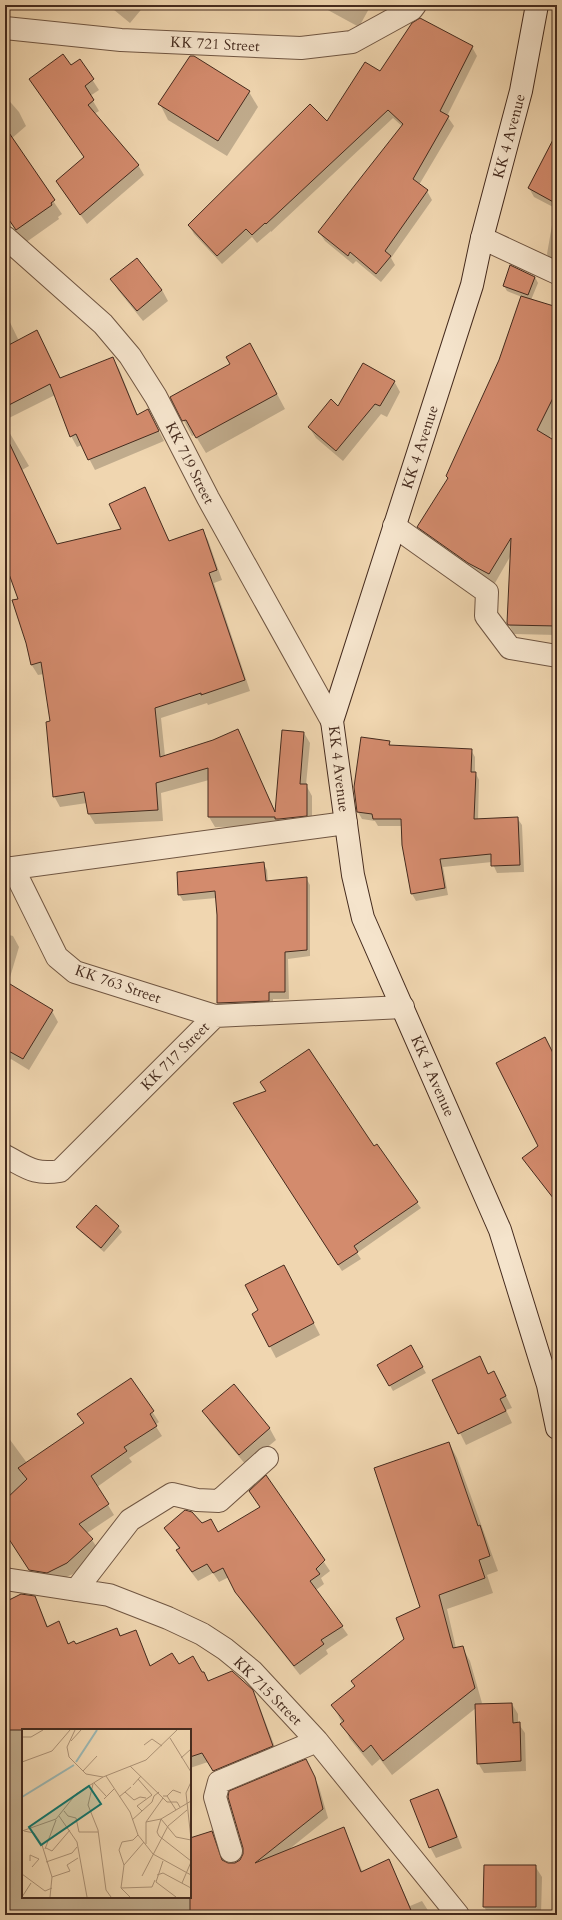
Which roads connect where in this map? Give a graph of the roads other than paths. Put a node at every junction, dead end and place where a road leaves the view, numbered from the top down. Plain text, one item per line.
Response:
1 (415, 5) edge
2 (537, 5) edge
3 (5, 28) edge
4 (5, 237) edge
5 (482, 238) junction
6 (557, 273) edge
7 (394, 526) junction
8 (557, 656) edge
9 (332, 722) junction
10 (346, 823) junction
11 (9, 868) edge
12 (403, 1007) junction
13 (215, 1016) junction
14 (5, 1156) edge
15 (557, 1428) edge
16 (267, 1458) dead end
17 (5, 1579) edge
18 (76, 1590) junction
19 (317, 1740) junction
20 (231, 1851) dead end
21 (458, 1915) edge

1 - 3 street, KK 721 Street
2 - 5 street, KK 4 Avenue
4 - 9 street, KK 719 Street
5 - 6 street
5 - 7 street, KK 4 Avenue
7 - 8 street
7 - 9 street, KK 4 Avenue
9 - 10 street, KK 4 Avenue
10 - 11 street
10 - 12 street, KK 4 Avenue
11 - 13 street, KK 763 Street
12 - 13 street, KK 717 Street
12 - 15 street, KK 4 Avenue
13 - 14 street, KK 717 Street
16 - 18 street
17 - 18 street, KK 715 Street
18 - 19 street, KK 715 Street
19 - 20 street
19 - 21 street, KK 715 Street

